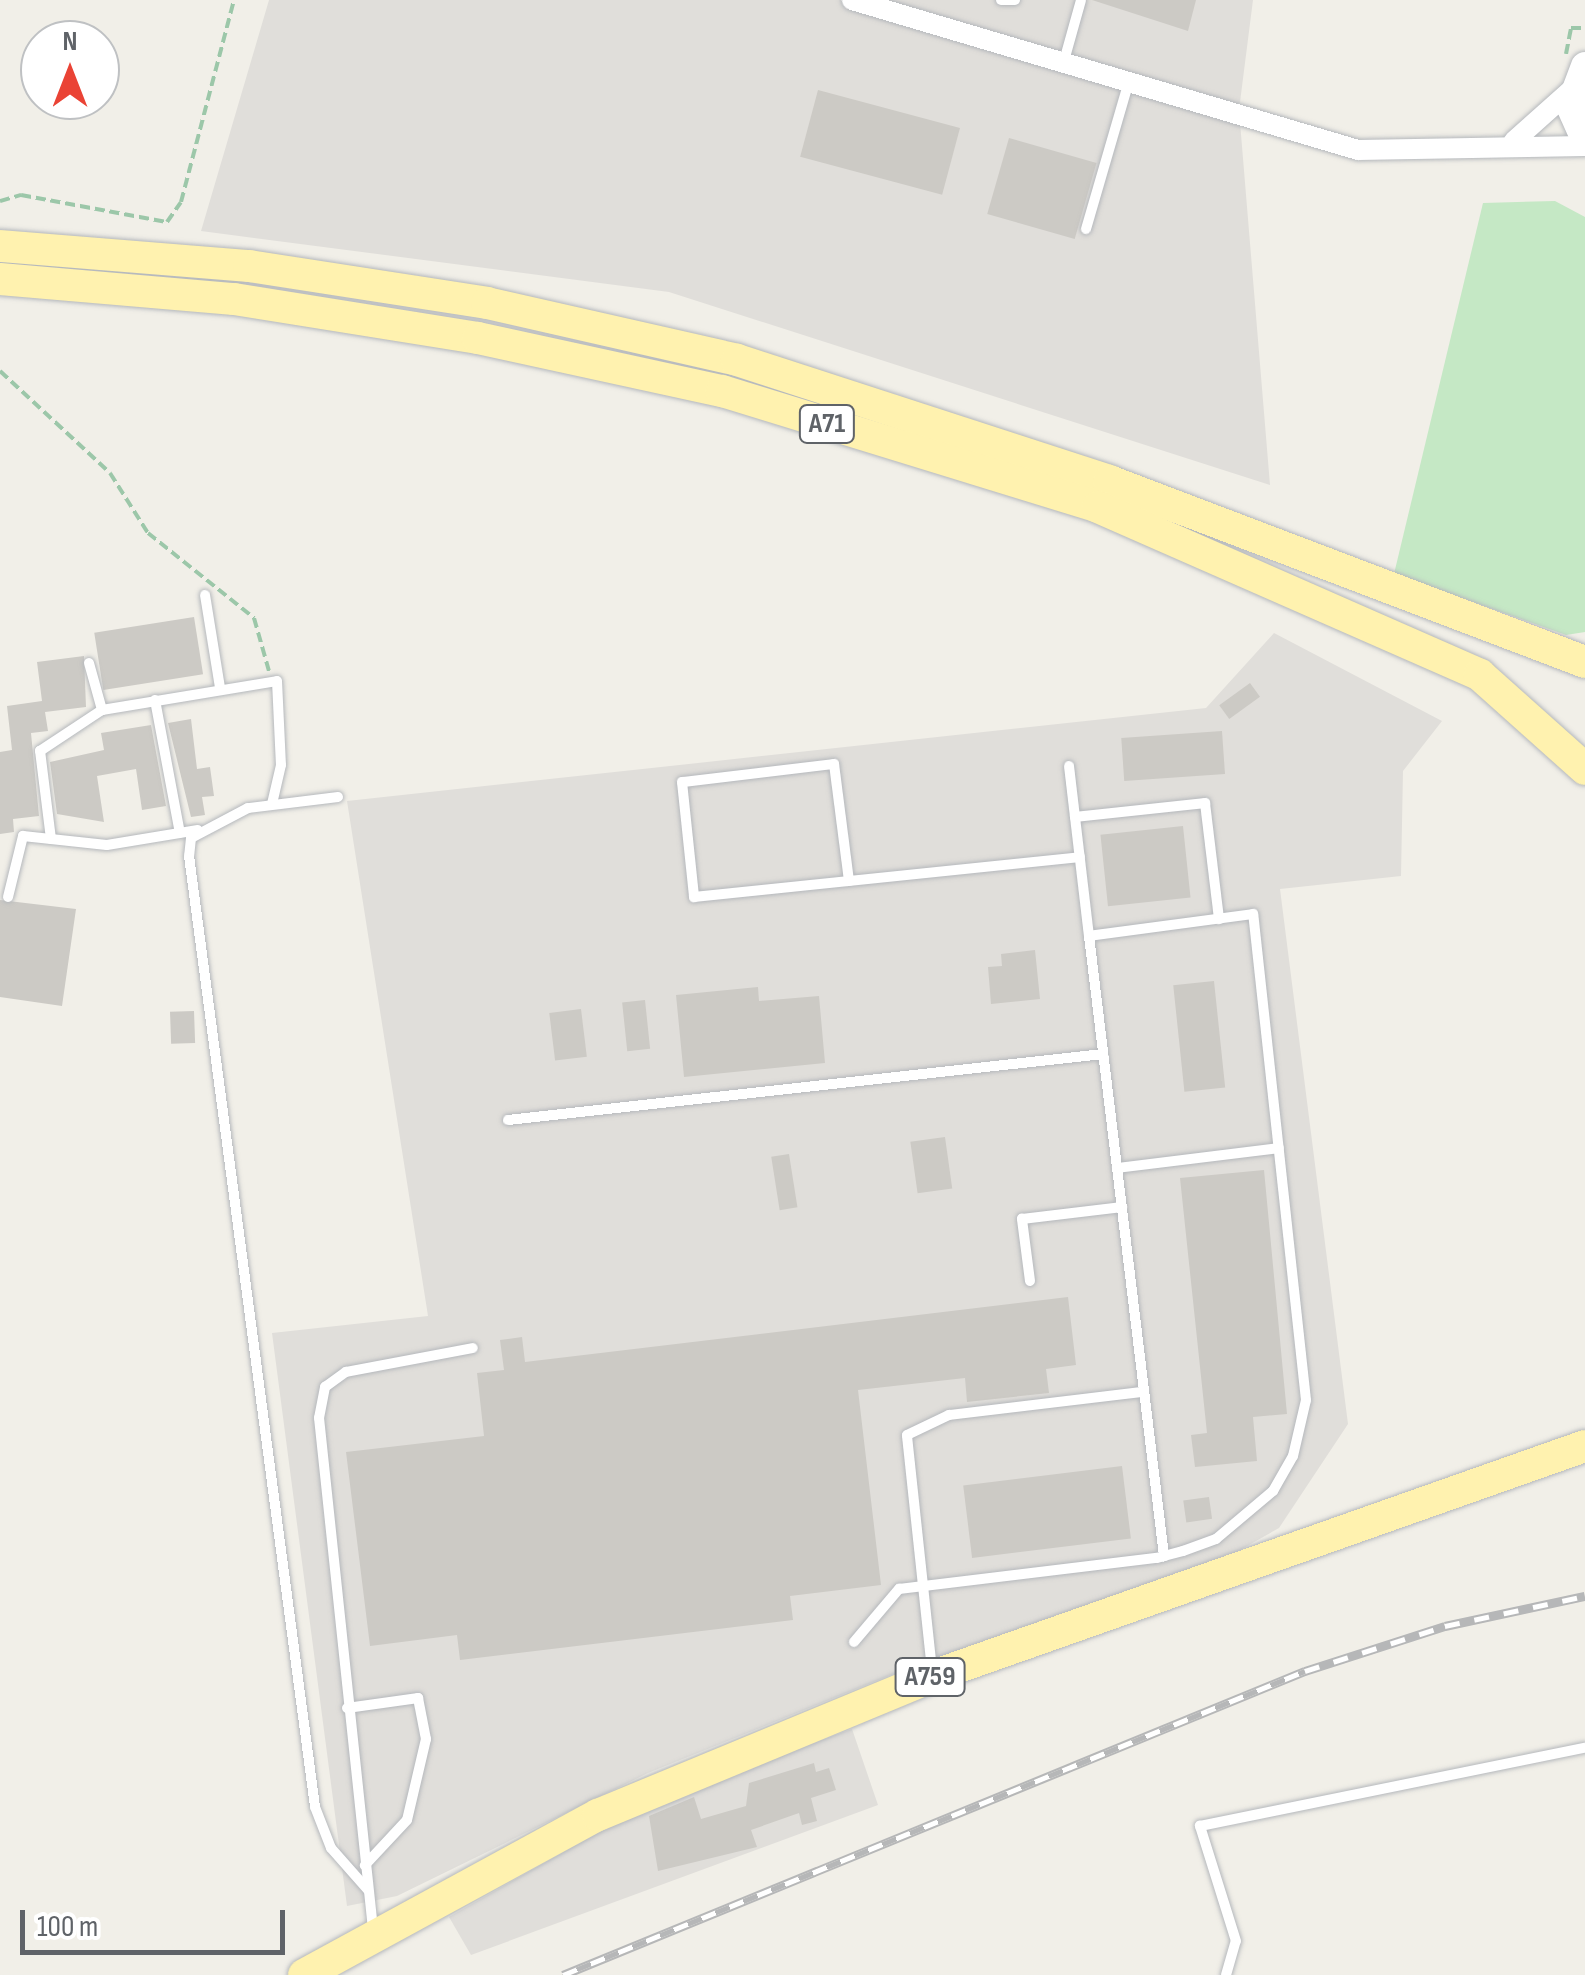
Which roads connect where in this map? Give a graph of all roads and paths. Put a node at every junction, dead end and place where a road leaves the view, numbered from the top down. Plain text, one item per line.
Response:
1 (234, 0) edge
2 (852, 0) edge
3 (1001, 0) edge
4 (1014, 0) edge
5 (1081, 0) edge
6 (1064, 61) junction
7 (1579, 77) edge
8 (1130, 80) junction
9 (1514, 141) junction
10 (1585, 143) edge
11 (0, 201) edge
12 (1086, 229) dead end
13 (0, 246) edge
14 (0, 279) edge
15 (0, 371) edge
16 (205, 595) dead end
17 (1585, 662) edge
18 (89, 664) dead end
19 (269, 681) junction
20 (220, 688) junction
21 (154, 700) junction
22 (102, 710) junction
23 (1069, 766) dead end
24 (1585, 770) edge
25 (338, 797) dead end
26 (272, 804) junction
27 (1075, 817) junction
28 (204, 829) junction
29 (180, 833) junction
30 (51, 839) junction
31 (1080, 857) junction
32 (849, 881) junction
33 (8, 897) dead end
34 (1219, 918) junction
35 (1089, 936) junction
36 (1103, 1054) junction
37 (508, 1120) dead end
38 (1279, 1148) junction
39 (1117, 1168) junction
40 (1122, 1207) junction
41 (1030, 1282) dead end
42 (473, 1348) dead end
43 (1143, 1392) junction
44 (1585, 1446) edge
45 (1164, 1556) junction
46 (920, 1586) junction
47 (854, 1642) dead end
48 (933, 1676) junction
49 (347, 1708) junction
50 (1585, 1748) edge
51 (365, 1865) junction
52 (368, 1890) junction
53 (374, 1935) junction
54 (304, 1975) edge
55 (1226, 1975) edge

1 - 11 path
2 - 6 street
3 - 4 lane
5 - 6 lane
6 - 8 street
7 - 9 street
7 - 10 main road
8 - 9 street
8 - 12 lane
9 - 10 street
13 - 17 main road, A71
14 - 24 main road, A71
15 - 19 path
16 - 20 lane
18 - 22 lane
19 - 20 lane
19 - 26 lane
20 - 21 lane
21 - 22 lane
21 - 29 lane
22 - 30 lane
23 - 27 lane
25 - 26 lane
26 - 28 lane
27 - 31 lane
27 - 34 lane
28 - 29 lane
28 - 52 lane
29 - 30 lane
30 - 33 lane
31 - 32 lane
31 - 35 lane
32 - 32 lane
34 - 35 lane
34 - 38 lane
35 - 36 lane
36 - 37 lane
36 - 39 lane
38 - 39 lane
38 - 45 lane
39 - 40 lane
40 - 41 lane
40 - 43 lane
42 - 49 lane
43 - 45 lane
43 - 46 lane
44 - 48 main road, A759
45 - 46 lane
46 - 47 lane
46 - 48 lane
48 - 53 main road, A759
49 - 51 lane
49 - 51 lane
50 - 55 lane
51 - 52 lane
52 - 53 lane
53 - 54 main road, A759

